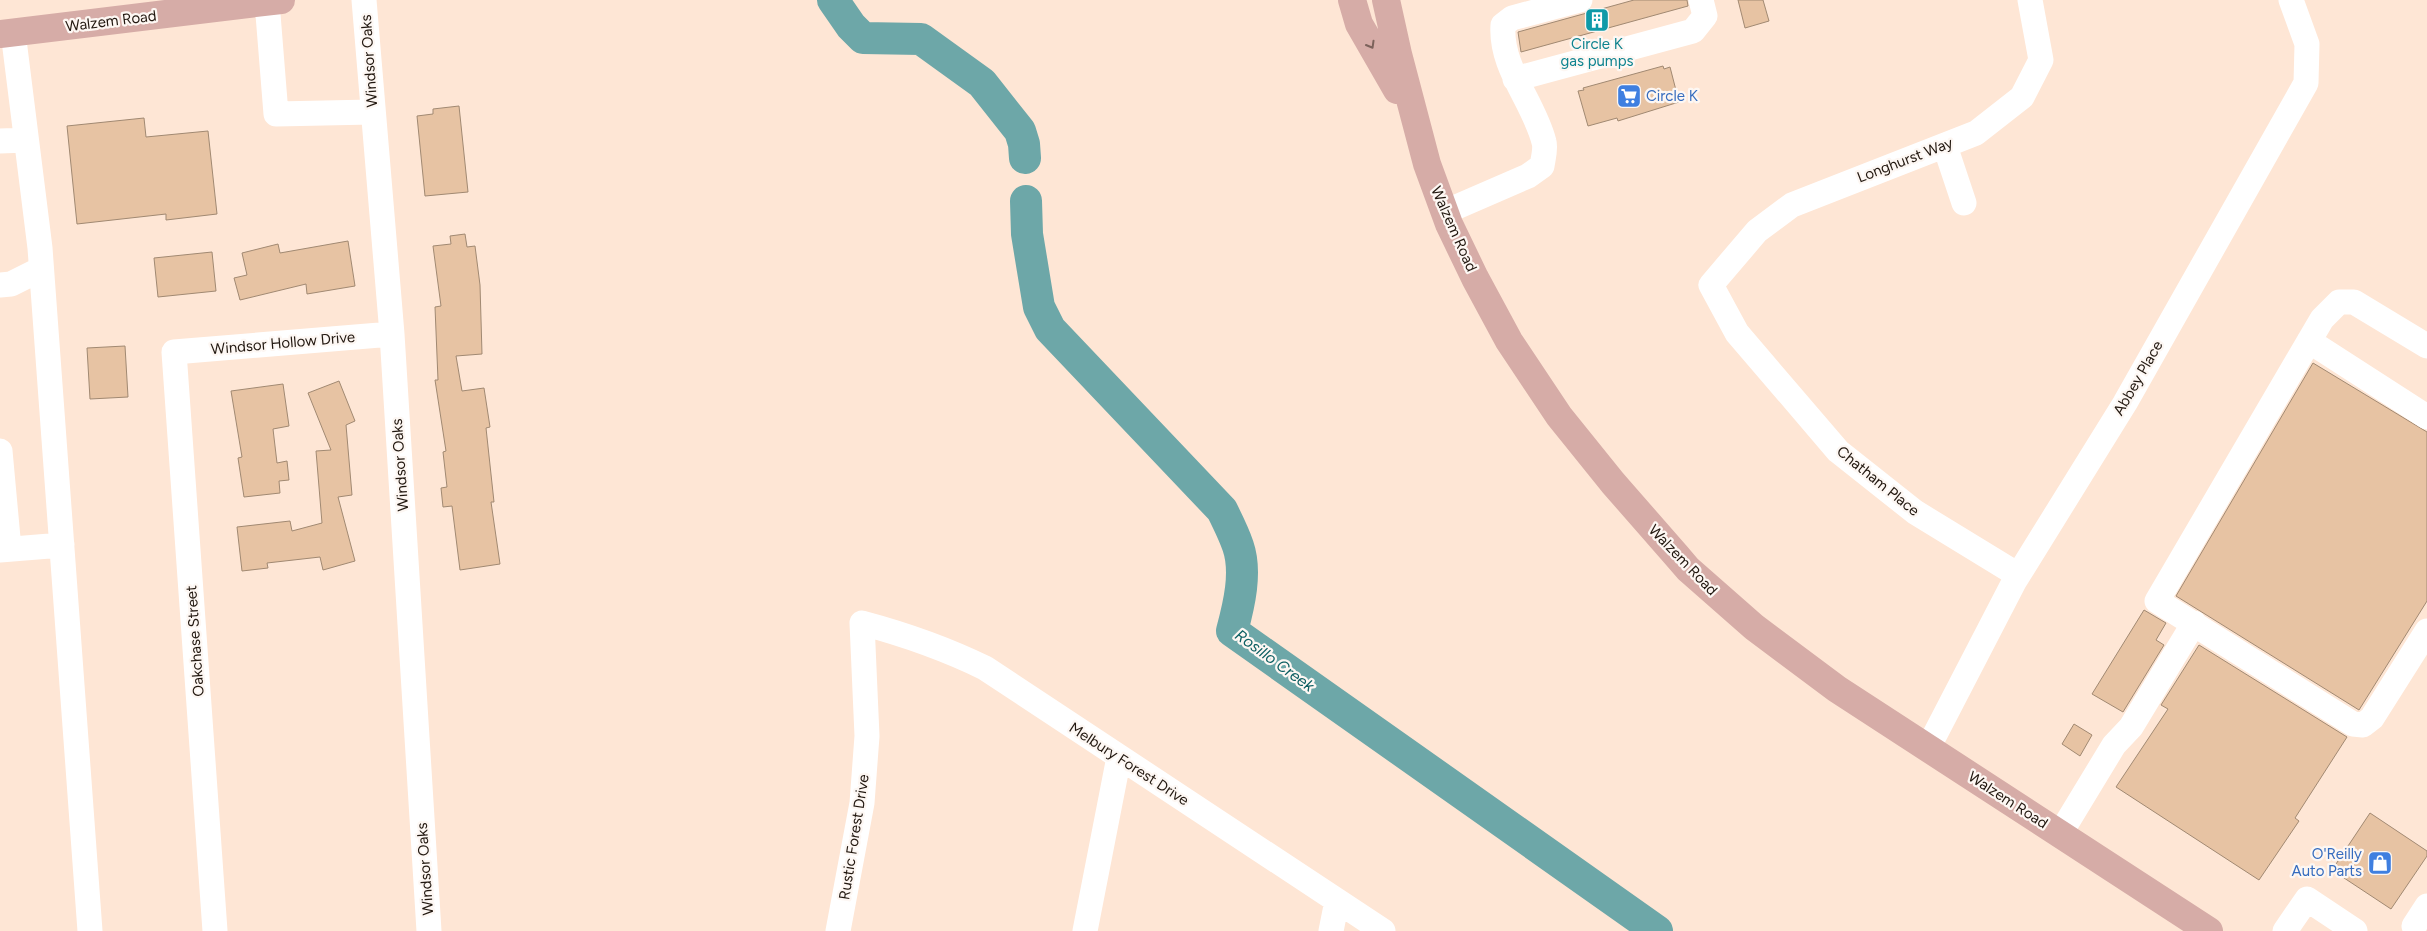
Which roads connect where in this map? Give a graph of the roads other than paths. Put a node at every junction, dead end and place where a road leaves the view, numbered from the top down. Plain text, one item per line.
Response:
1 (364, 0) edge
2 (1352, 0) edge
3 (1386, 0) edge
4 (1402, 0) edge
5 (1580, 0) edge
6 (1701, 0) edge
7 (2030, 0) edge
8 (2291, 0) edge
9 (274, 1) edge
10 (1393, 32) junction
11 (6, 33) edge
12 (1515, 79) junction
13 (372, 112) junction
14 (1416, 122) junction
15 (26, 140) junction
16 (0, 141) edge
17 (1945, 146) junction
18 (1964, 203) dead end
19 (1445, 212) junction
20 (41, 269) junction
21 (0, 285) edge
22 (1711, 285) joint
23 (392, 334) junction
24 (2309, 341) junction
25 (2427, 346) edge
26 (174, 352) joint
27 (2427, 417) edge
28 (0, 451) edge
29 (62, 545) junction
30 (5, 550) edge
31 (2018, 575) junction
32 (862, 623) joint
33 (2194, 623) junction
34 (2427, 631) edge
35 (1928, 748) junction
36 (1119, 757) junction
37 (2060, 834) junction
38 (1337, 901) junction
39 (90, 931) edge
40 (216, 931) edge
41 (429, 931) edge
42 (838, 931) edge
43 (1085, 931) edge
44 (1331, 931) edge
45 (1383, 931) edge
46 (2209, 931) edge
47 (2285, 931) edge
48 (2356, 931) edge

1 - 13 street, Windsor Oaks
2 -> 14 main road
3 - 10 main road, Walzem Road
4 - 10 main road
5 - 12 street
6 - 12 street
7 - 17 street, Longhurst Way
8 - 31 street, Abbey Place
9 - 11 main road, Walzem Road
9 - 13 street
10 - 14 main road, Walzem Road
11 - 15 street
12 - 19 street
13 - 23 street, Windsor Oaks
14 - 19 main road, Walzem Road
15 - 16 street
15 - 20 street
17 - 18 street
17 - 22 street, Longhurst Way
19 - 35 main road, Walzem Road
20 - 21 street
20 - 29 street
22 - 31 street, Chatham Place
23 - 26 street, Windsor Hollow Drive
23 - 41 street, Windsor Oaks
24 - 25 street
24 - 27 street
24 - 33 street
26 - 40 street, Oakchase Street
28 - 30 street
29 - 30 street
29 - 39 street
31 - 35 street, Abbey Place
32 - 36 street, Melbury Forest Drive
32 - 42 street, Rustic Forest Drive
33 - 34 street
33 - 37 street
35 - 37 main road, Walzem Road
36 - 38 street, Melbury Forest Drive
36 - 43 street
37 - 46 main road, Walzem Road
38 - 44 street
38 - 45 street, Melbury Forest Drive
47 - 48 street

